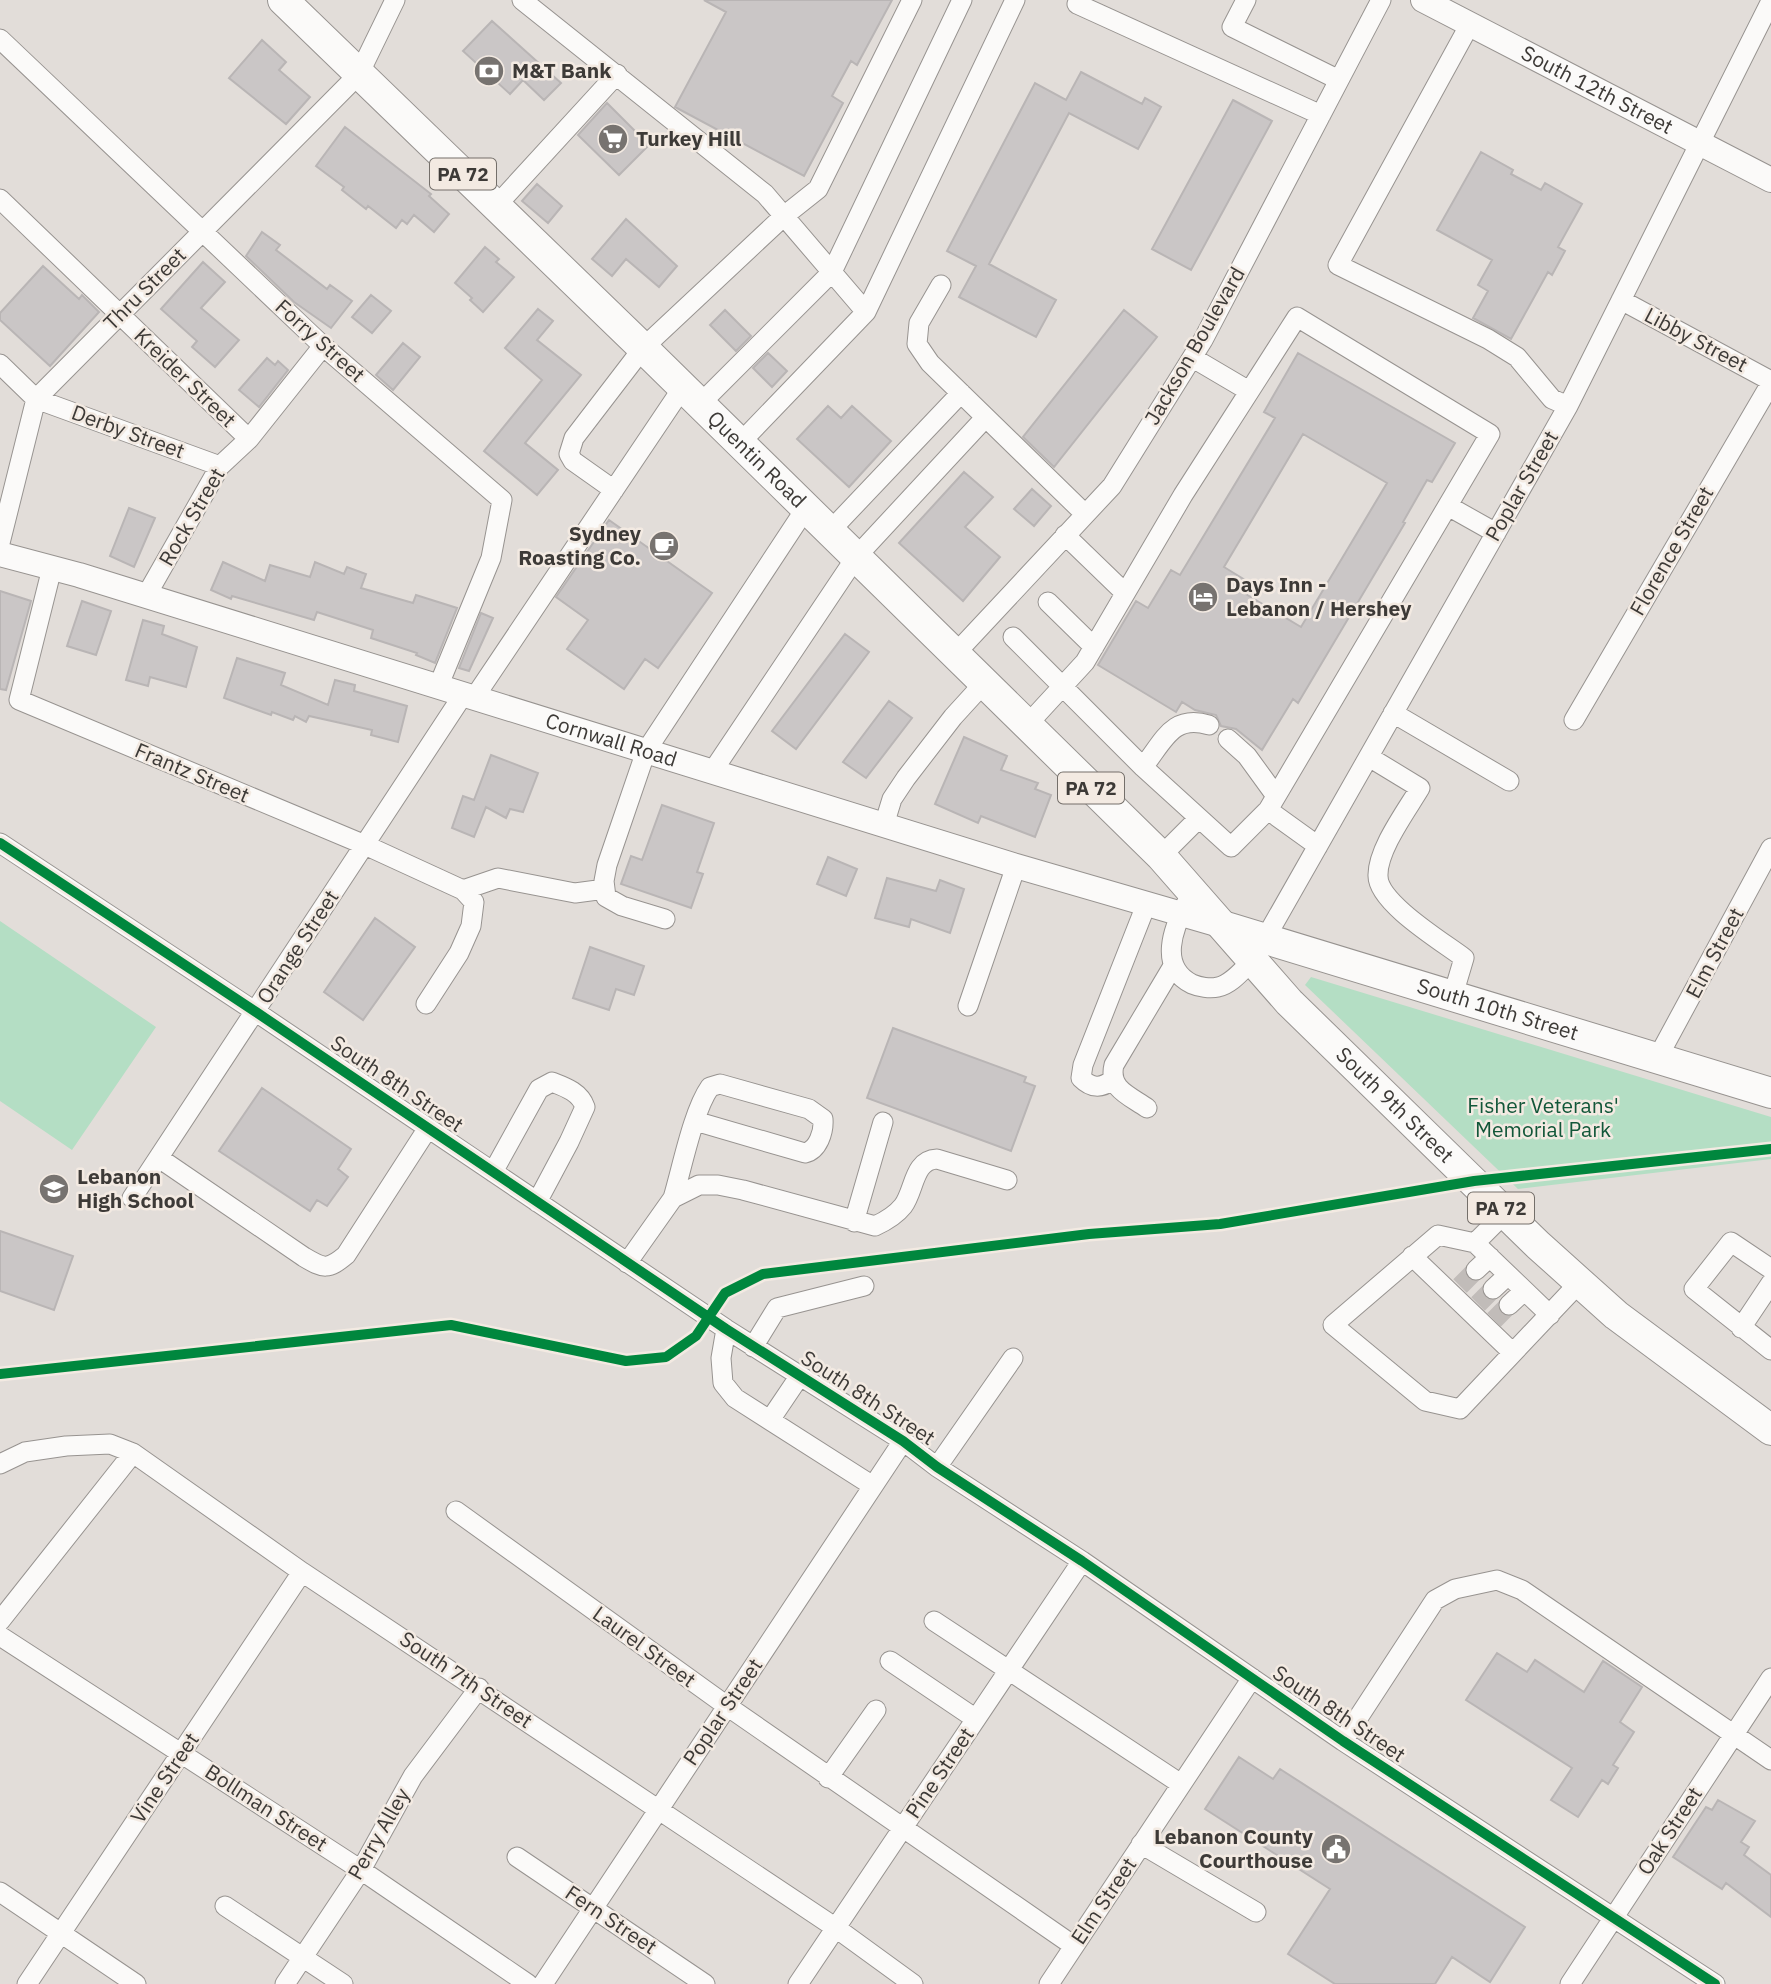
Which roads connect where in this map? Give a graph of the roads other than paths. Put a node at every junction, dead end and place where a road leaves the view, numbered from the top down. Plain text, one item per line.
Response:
1 (283, 0) edge
2 (395, 0) edge
3 (522, 0) edge
4 (912, 0) edge
5 (962, 0) edge
6 (1015, 0) edge
7 (1079, 0) edge
8 (1245, 0) edge
9 (1381, 0) edge
10 (1423, 0) edge
11 (1771, 1) edge
12 (1470, 24) junction
13 (0, 39) edge
14 (359, 74) junction
15 (617, 74) junction
16 (1339, 80) junction
17 (1321, 115) junction
18 (1699, 143) junction
19 (1771, 180) edge
20 (0, 200) edge
21 (496, 206) junction
22 (784, 216) junction
23 (203, 231) junction
24 (832, 272) junction
25 (941, 285) dead end
26 (1621, 300) junction
27 (866, 312) junction
28 (119, 315) junction
29 (323, 346) junction
30 (643, 348) junction
31 (1192, 358) junction
32 (0, 364) edge
33 (1771, 382) edge
34 (1249, 391) junction
35 (961, 393) junction
36 (692, 396) junction
37 (37, 399) junction
38 (1568, 406) junction
39 (985, 418) junction
40 (249, 439) junction
41 (740, 443) junction
42 (220, 466) junction
43 (614, 490) junction
44 (1448, 506) junction
45 (806, 508) junction
46 (1085, 514) junction
47 (830, 531) junction
48 (1496, 533) junction
49 (1065, 535) junction
50 (0, 542) edge
51 (0, 554) edge
52 (856, 557) junction
53 (52, 568) junction
54 (1125, 593) junction
55 (146, 596) junction
56 (1048, 602) dead end
57 (1013, 638) dead end
58 (1094, 647) junction
59 (955, 654) junction
60 (984, 683) junction
61 (1063, 685) junction
62 (438, 687) junction
63 (468, 696) junction
64 (1393, 713) junction
65 (1574, 720) dead end
66 (1027, 725) junction
67 (1209, 725) dead end
68 (1228, 739) dead end
69 (646, 751) junction
70 (1368, 757) junction
71 (1143, 766) junction
72 (712, 772) junction
73 (1509, 781) dead end
74 (1272, 803) junction
75 (1199, 818) junction
76 (884, 825) junction
77 (0, 843) edge
78 (365, 845) junction
79 (1318, 846) junction
80 (1771, 848) edge
81 (1161, 856) junction
82 (1016, 866) junction
83 (605, 889) junction
84 (463, 890) junction
85 (1187, 904) junction
86 (1146, 905) junction
87 (665, 919) dead end
88 (1223, 926) joint
89 (1259, 949) junction
90 (1173, 967) junction
91 (1453, 995) junction
92 (426, 1004) dead end
93 (968, 1006) dead end
94 (256, 1012) junction
95 (1658, 1058) junction
96 (1112, 1080) junction
97 (1771, 1093) edge
98 (1147, 1108) dead end
99 (695, 1121) junction
100 (883, 1122) dead end
101 (428, 1128) junction
102 (159, 1158) junction
103 (493, 1172) junction
104 (1007, 1180) dead end
105 (132, 1198) dead end
106 (673, 1198) junction
107 (537, 1202) junction
108 (1506, 1212) junction
109 (854, 1223) junction
110 (1475, 1243) junction
111 (1412, 1256) junction
112 (627, 1263) junction
113 (1771, 1269) edge
114 (1508, 1275) junction
115 (1580, 1282) junction
116 (1771, 1283) edge
117 (864, 1286) dead end
118 (1493, 1289) tunnel mouth
119 (1524, 1291) junction
120 (1509, 1305) tunnel mouth
121 (1550, 1315) junction
122 (1741, 1328) junction
123 (726, 1329) junction
124 (753, 1347) junction
125 (1771, 1350) edge
126 (1513, 1353) junction
127 (1013, 1358) dead end
128 (799, 1377) junction
129 (770, 1420) junction
130 (1771, 1430) edge
131 (903, 1441) junction
132 (133, 1453) junction
133 (0, 1464) edge
134 (937, 1467) junction
135 (873, 1486) junction
136 (456, 1511) dead end
137 (1082, 1561) junction
138 (302, 1572) junction
139 (0, 1621) edge
140 (934, 1621) dead end
141 (0, 1636) edge
142 (890, 1661) dead end
143 (1009, 1669) junction
144 (1252, 1678) junction
145 (1771, 1678) edge
146 (479, 1688) junction
147 (727, 1706) junction
148 (876, 1710) dead end
149 (976, 1719) junction
150 (1733, 1735) junction
151 (1343, 1741) junction
152 (181, 1753) junction
153 (1771, 1760) edge
154 (828, 1778) junction
155 (1181, 1784) junction
156 (658, 1811) junction
157 (902, 1829) junction
158 (1141, 1844) junction
159 (517, 1857) dead end
160 (360, 1870) junction
161 (0, 1892) edge
162 (225, 1906) dead end
163 (594, 1908) junction
164 (1256, 1912) dead end
165 (1614, 1917) junction
166 (836, 1928) junction
167 (61, 1933) junction
168 (1074, 1946) junction
169 (303, 1957) junction
170 (27, 1984) edge
171 (136, 1984) edge
172 (285, 1984) edge
173 (343, 1984) edge
174 (528, 1984) edge
175 (543, 1984) edge
176 (705, 1984) edge
177 (798, 1984) edge
178 (913, 1984) edge
179 (1049, 1984) edge
180 (1570, 1984) edge
181 (1715, 1984) edge

1 - 14 highway, Quentin Road / PA 72
2 - 14 street, Thru Street
3 - 15 street
4 - 22 street
5 - 24 street, Orange Street
6 - 27 street
7 - 17 street
8 - 16 street
9 - 16 street, Jackson Boulevard
10 - 12 main road, South 12th Street
11 - 18 street, Poplar Street
12 - 18 main road, South 12th Street
12 - 38 street
13 - 23 street, Forry Street
14 - 21 highway, Quentin Road / PA 72
14 - 23 street, Thru Street
15 - 21 street
15 - 22 street
16 - 17 street, Jackson Boulevard
17 - 31 street, Jackson Boulevard
18 - 19 main road, South 12th Street
18 - 26 street, Poplar Street
20 - 28 street, Kreider Street
21 - 30 highway, Quentin Road / PA 72
22 - 24 street
22 - 30 street
23 - 28 street, Thru Street
23 - 29 street, Forry Street
24 - 27 street
24 - 36 street, Orange Street
25 - 35 street
26 - 33 street, Libby Street
26 - 38 street, Poplar Street
27 - 41 street
28 - 37 street, Thru Street
28 - 40 street, Kreider Street
29 - 40 street, Rock Street
29 - 62 street, Forry Street
30 - 36 highway, Quentin Road / PA 72
30 - 43 street
31 - 34 street
31 - 46 street, Jackson Boulevard
32 - 37 street
33 - 65 street, Florence Street
34 - 44 street
34 - 54 street
35 - 39 street
35 - 47 street
36 - 41 highway, Quentin Road / PA 72
36 - 43 street, Orange Street
37 - 42 street, Derby Street
37 - 50 street, Thru Street
38 - 48 street, Poplar Street
39 - 46 street
39 - 52 street
40 - 42 street, Rock Street
41 - 45 highway, Quentin Road / PA 72
42 - 55 street, Rock Street
43 - 63 street, Orange Street
44 - 48 street
44 - 74 street
45 - 47 highway, Quentin Road / PA 72
45 - 69 street
46 - 49 street, Jackson Boulevard
47 - 52 highway, Quentin Road / PA 72
48 - 64 street, Poplar Street
49 - 54 street
49 - 59 street, Jackson Boulevard
51 - 53 main road, Cornwall Road
52 - 59 highway, Quentin Road / PA 72
52 - 72 street
53 - 55 main road, Cornwall Road
53 - 78 street, Frantz Street
54 - 58 street
55 - 62 main road, Cornwall Road
56 - 58 street
57 - 61 street
58 - 61 street
59 - 60 highway, Quentin Road / PA 72
60 - 66 highway, Quentin Road / PA 72
60 - 76 street
61 - 66 street
61 - 71 street
62 - 63 main road, Cornwall Road
63 - 69 main road, Cornwall Road
63 - 78 street, Orange Street
64 - 70 street, Poplar Street
64 - 73 street
66 - 81 highway, Quentin Road / PA 72
67 - 71 street
68 - 74 street
69 - 72 main road, Cornwall Road
69 - 83 street
70 - 79 street, Poplar Street
70 - 91 street
71 - 75 street
72 - 76 main road, Cornwall Road
74 - 75 street
74 - 79 street
75 - 81 street
76 - 82 main road, Cornwall Road
77 - 94 street, South 8th Street
78 - 84 street, Frantz Street
78 - 94 street, Orange Street
79 - 89 street, Poplar Street
80 - 95 street, Elm Street
81 - 85 highway, Quentin Road / PA 72
82 - 86 main road, Cornwall Road
82 - 93 street
83 - 84 street
83 - 87 street
84 - 92 street
85 - 86 main road, Cornwall Road
85 - 88 highway, Quentin Road / PA 72
85 - 90 street
86 - 96 street
88 - 89 highway, South 10th Street / PA 72
89 - 90 street, Poplar Street
89 - 91 highway, South 10th Street / PA 72
89 - 108 highway, South 9th Street / PA 72
90 - 96 street
91 - 95 highway, South 10th Street / PA 72
94 - 101 street, South 8th Street
94 - 102 street, Orange Street
95 - 97 highway, South 10th Street / PA 72
96 - 98 street
99 - 99 street
99 - 106 street
100 - 109 street
101 - 102 street
101 - 103 street, South 8th Street
102 - 105 street, Orange Street
103 - 107 street, South 8th Street
103 - 107 street
104 - 109 street
106 - 109 street
106 - 112 street
107 - 112 street, South 8th Street
108 - 110 street
108 - 115 highway, South 9th Street / PA 72
110 - 111 street
110 - 114 street
111 - 126 street
111 - 126 street
112 - 123 street, South 8th Street
113 - 122 street
114 - 118 street
114 - 119 street
115 - 121 street
115 - 130 highway, South 9th Street / PA 72
116 - 122 street
117 - 124 street
119 - 120 street
119 - 121 street
121 - 126 street
122 - 125 street
123 - 124 street, South 8th Street
123 - 129 street
124 - 128 street, South 8th Street
127 - 134 street
128 - 129 street
128 - 131 street, South 8th Street
129 - 135 street
131 - 134 street, South 8th Street
131 - 135 street, Poplar Street
132 - 133 street, South 7th Street
132 - 138 street, South 7th Street
132 - 139 street
134 - 137 street, South 8th Street
135 - 147 street, Poplar Street
136 - 147 street, Laurel Street
137 - 143 street, Pine Street
137 - 144 street, South 8th Street
138 - 146 street, South 7th Street
138 - 152 street, Vine Street
140 - 143 street
141 - 152 street, Bollman Street
142 - 149 street
143 - 149 street, Pine Street
143 - 155 street
144 - 151 street, South 8th Street
144 - 155 street, Elm Street
145 - 150 street, Oak Street
146 - 156 street, South 7th Street
146 - 160 street, Perry Alley
147 - 154 street, Laurel Street
147 - 156 street, Poplar Street
148 - 154 street
149 - 157 street, Pine Street
150 - 151 street
150 - 153 street
150 - 165 street, Oak Street
151 - 165 street, South 8th Street
152 - 160 street, Bollman Street
152 - 167 street, Vine Street
154 - 157 street, Laurel Street
155 - 158 street, Elm Street
156 - 163 street, Poplar Street
156 - 166 street, South 7th Street
157 - 166 street, Pine Street
157 - 168 street, Laurel Street
158 - 164 street
158 - 168 street, Elm Street
159 - 163 street, Fern Street
160 - 169 street, Perry Alley
160 - 174 street, Bollman Street
161 - 167 street
162 - 169 street
163 - 175 street, Poplar Street
163 - 176 street, Fern Street
165 - 180 street, Oak Street
165 - 181 street, South 8th Street
166 - 177 street, Pine Street
166 - 178 street, South 7th Street
167 - 170 street, Vine Street
167 - 171 street
168 - 179 street, Elm Street
169 - 172 street, Perry Alley
169 - 173 street

